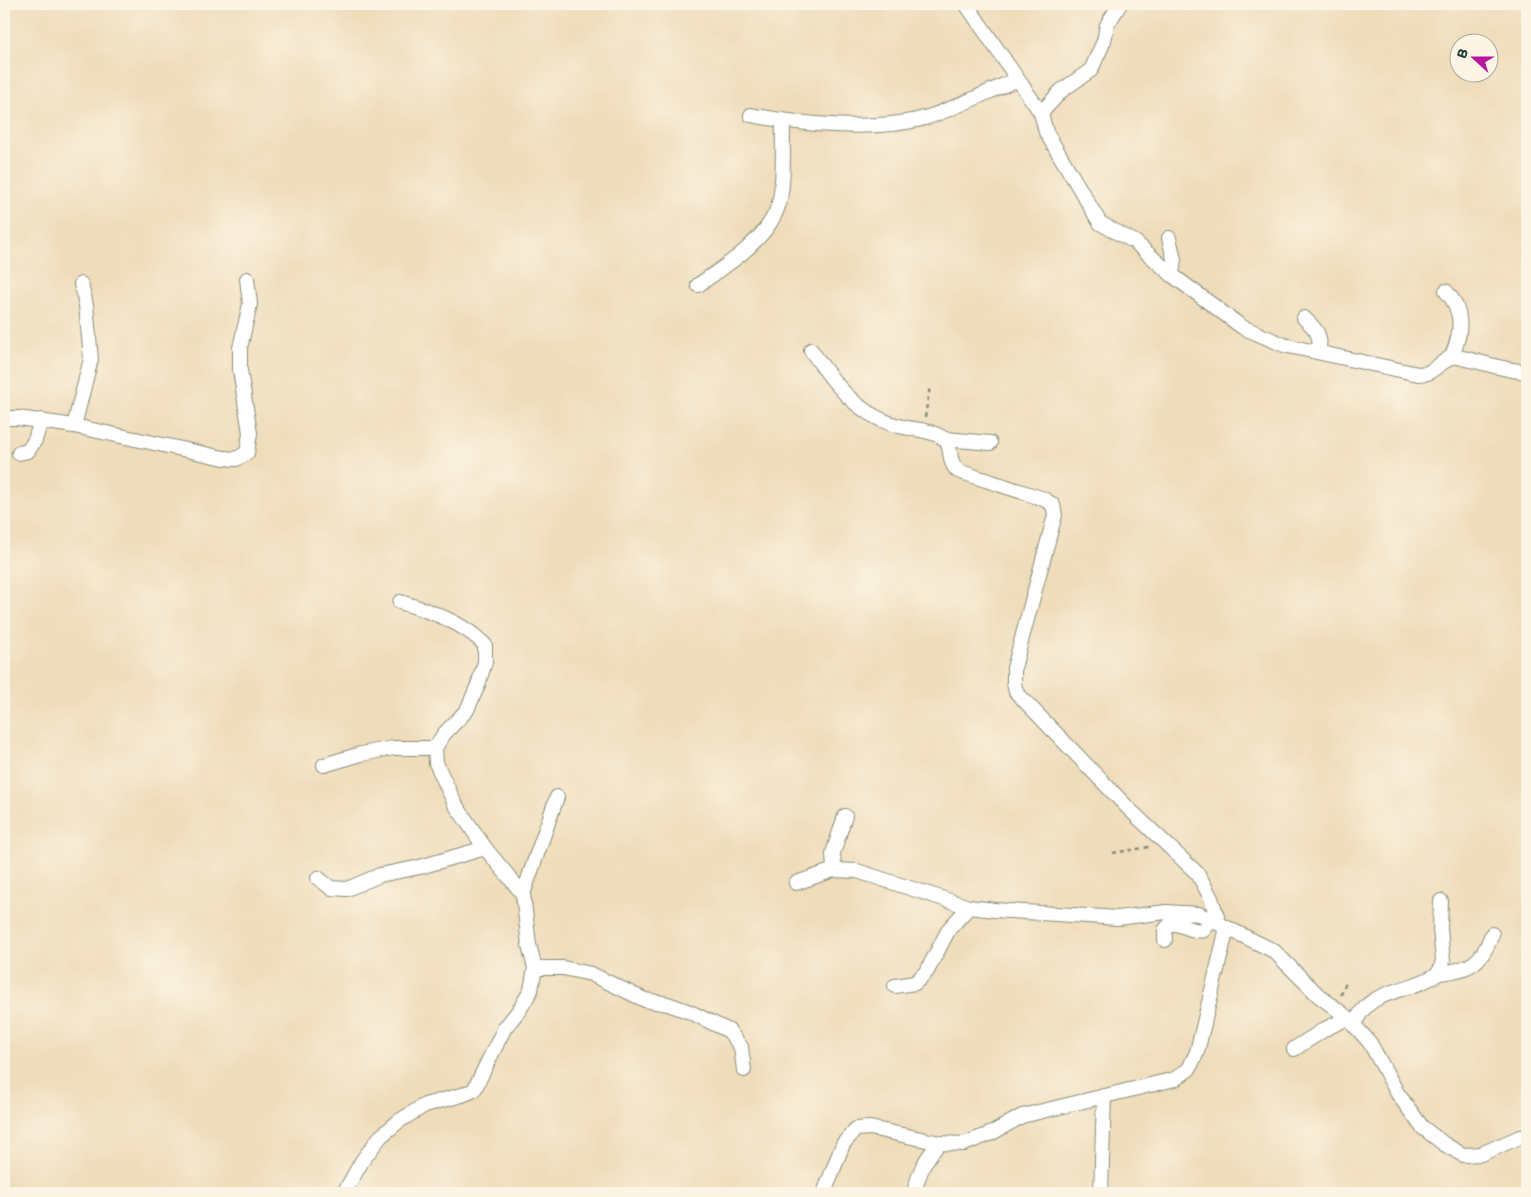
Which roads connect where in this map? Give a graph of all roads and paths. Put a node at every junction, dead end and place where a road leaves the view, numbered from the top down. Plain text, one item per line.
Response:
1 (966, 4) edge
2 (1120, 4) edge
3 (1016, 80) junction
4 (1041, 113) junction
5 (751, 116) dead end
6 (783, 122) junction
7 (1169, 238) dead end
8 (1172, 275) junction
9 (247, 279) dead end
10 (81, 284) dead end
11 (698, 285) dead end
12 (1446, 292) dead end
13 (1304, 318) dead end
14 (811, 350) dead end
15 (1318, 352) junction
16 (1452, 356) junction
17 (1527, 372) edge
18 (930, 386) dead end
19 (4, 418) edge
20 (41, 420) junction
21 (74, 426) junction
22 (923, 429) junction
23 (946, 439) junction
24 (990, 443) dead end
25 (19, 453) dead end
26 (400, 602) dead end
27 (435, 748) junction
28 (324, 765) dead end
29 (558, 797) dead end
30 (845, 816) dead end
31 (1167, 843) junction
32 (485, 848) junction
33 (1113, 853) dead end
34 (834, 870) junction
35 (318, 878) dead end
36 (796, 883) dead end
37 (524, 894) junction
38 (1441, 901) dead end
39 (969, 907) junction
40 (1219, 924) junction
41 (1492, 934) dead end
42 (1165, 940) dead end
43 (536, 968) junction
44 (1439, 973) junction
45 (895, 986) dead end
46 (1351, 1022) junction
47 (1294, 1049) dead end
48 (744, 1070) dead end
49 (1104, 1096) junction
50 (1527, 1137) edge
51 (940, 1143) junction
52 (344, 1193) edge
53 (824, 1193) edge
54 (914, 1193) edge
55 (1101, 1193) edge

1 - 3 street
2 - 4 street
3 - 4 street
3 - 6 street
4 - 8 street
5 - 6 street
6 - 11 street
7 - 8 street
8 - 15 street
9 - 21 street
10 - 21 street
12 - 16 street
13 - 15 street
14 - 22 street
15 - 16 street
16 - 17 street
18 - 22 path
19 - 20 street
20 - 21 street
20 - 25 street
22 - 23 street
23 - 24 street
23 - 31 street
26 - 27 street
27 - 28 street
27 - 32 street
29 - 37 street
30 - 34 street
31 - 33 path
31 - 40 street
32 - 35 street
32 - 37 street
34 - 36 street
34 - 39 street
37 - 43 street
38 - 44 street
39 - 40 street
39 - 45 street
40 - 42 street
40 - 46 street
40 - 49 street
41 - 44 street
43 - 48 street
43 - 52 street
44 - 46 street
46 - 47 street
46 - 50 street
49 - 51 street
49 - 55 street
51 - 53 street
51 - 54 street

